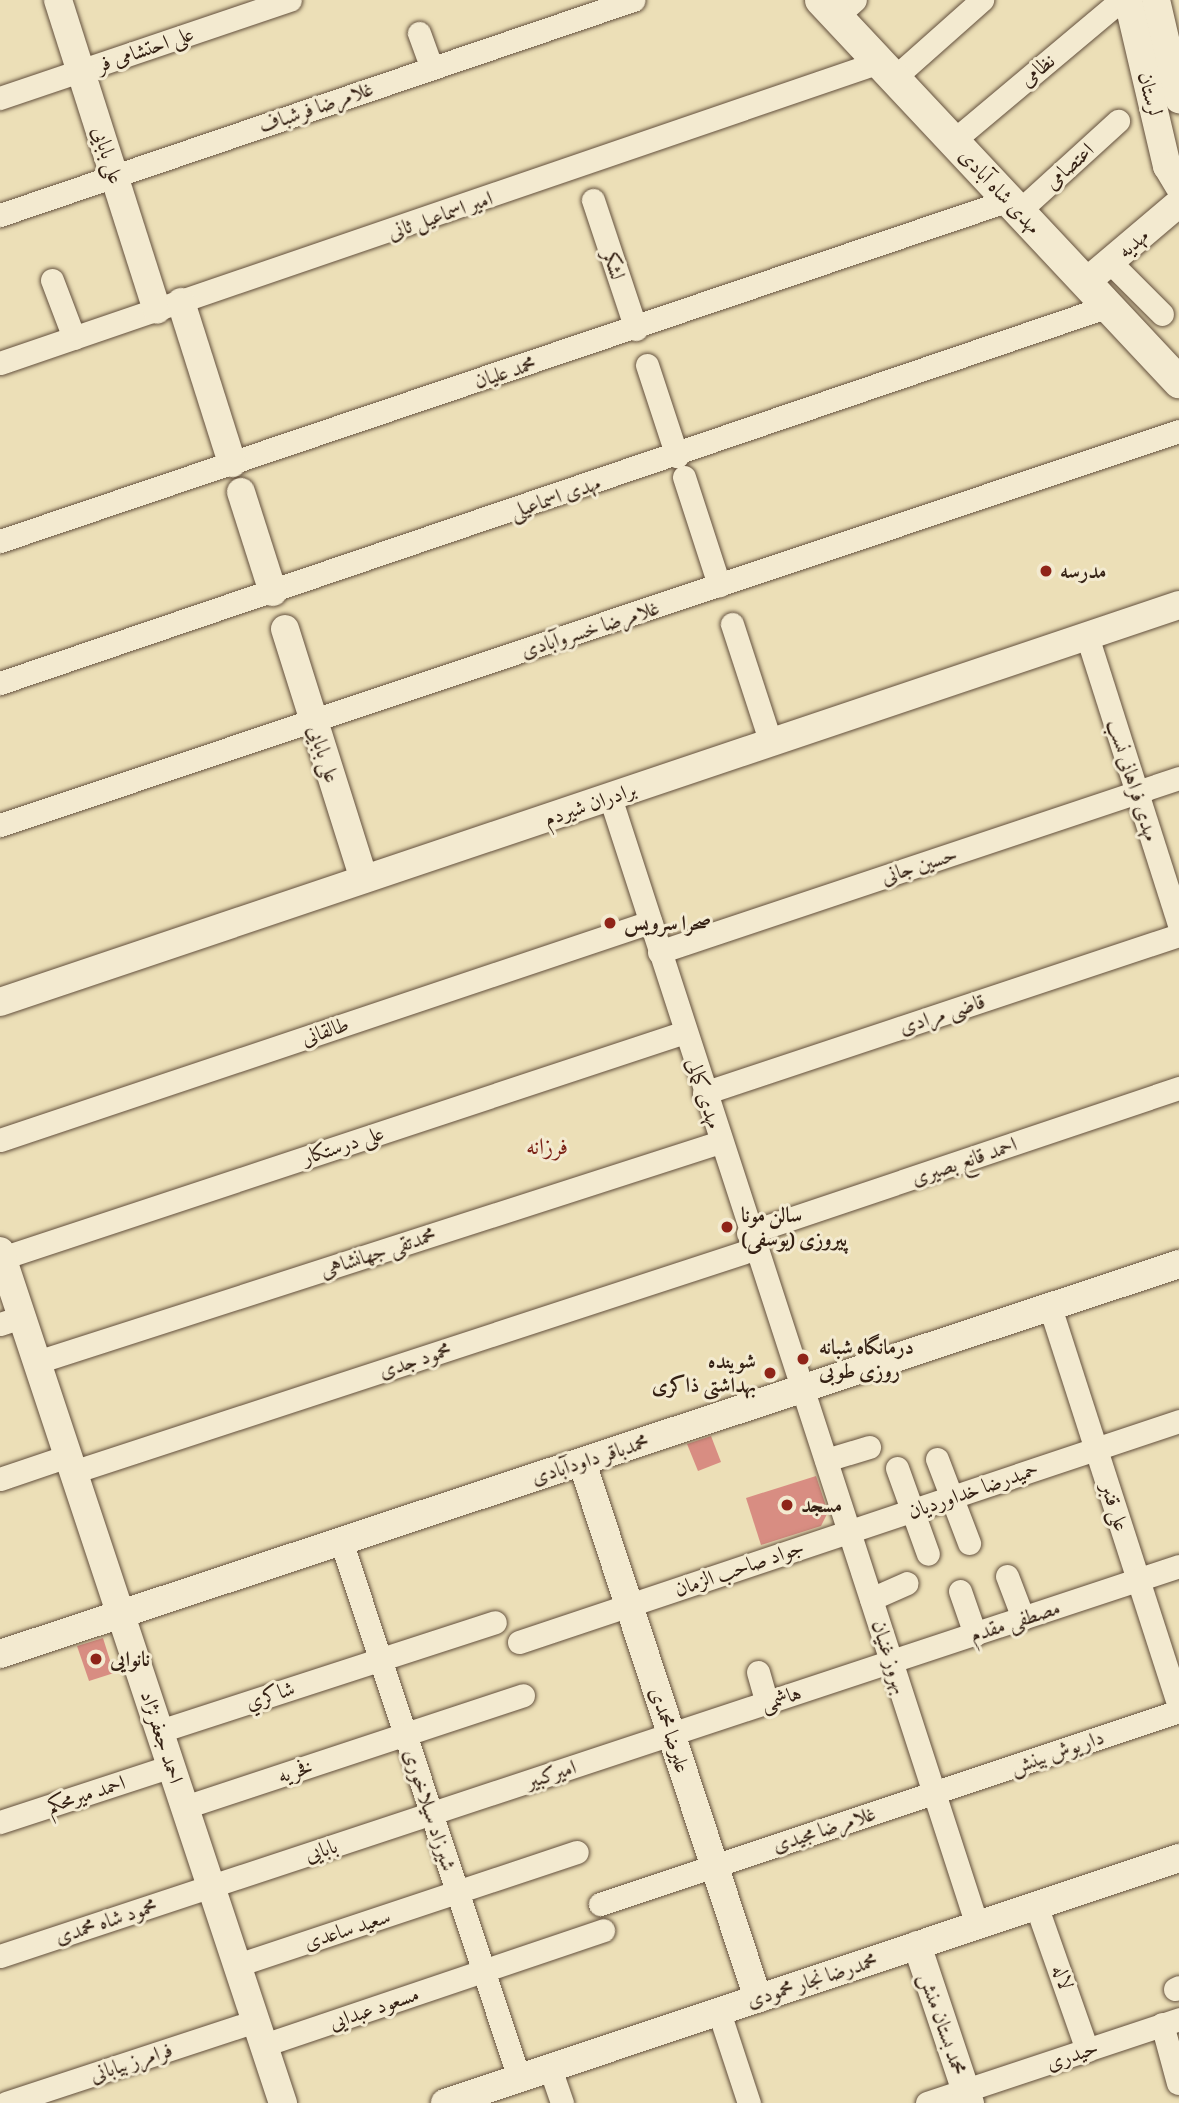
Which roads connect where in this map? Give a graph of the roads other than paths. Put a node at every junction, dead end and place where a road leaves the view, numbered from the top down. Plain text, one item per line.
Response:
1 (58, 0) edge
2 (290, 0) edge
3 (633, 0) edge
4 (982, 0) edge
5 (1121, 0) edge
6 (1128, 0) edge
7 (1156, 0) edge
8 (838, 5) edge
9 (419, 33) dead end
10 (1172, 36) edge
11 (432, 68) junction
12 (887, 70) junction
13 (80, 71) junction
14 (0, 98) edge
15 (1179, 99) edge
16 (1118, 121) dead end
17 (953, 141) junction
18 (114, 176) junction
19 (1179, 186) edge
20 (593, 200) dead end
21 (1179, 203) edge
22 (1014, 206) junction
23 (0, 215) edge
24 (1111, 263) junction
25 (52, 280) dead end
26 (1086, 282) junction
27 (169, 306) junction
28 (1109, 306) junction
29 (1162, 314) dead end
30 (636, 329) junction
31 (74, 338) junction
32 (1168, 358) edge
33 (0, 363) edge
34 (647, 365) dead end
35 (1179, 382) edge
36 (1179, 431) edge
37 (232, 463) junction
38 (680, 466) junction
39 (242, 492) dead end
40 (0, 541) edge
41 (719, 586) junction
42 (273, 592) junction
43 (1179, 605) edge
44 (732, 624) dead end
45 (285, 628) dead end
46 (1087, 636) junction
47 (0, 683) edge
48 (314, 720) junction
49 (771, 743) junction
50 (1179, 778) edge
51 (1137, 792) junction
52 (610, 797) junction
53 (0, 825) edge
54 (364, 879) junction
55 (650, 922) junction
56 (1179, 924) edge
57 (1179, 935) edge
58 (659, 952) junction
59 (0, 1002) edge
60 (685, 1032) junction
61 (1179, 1088) edge
62 (704, 1094) junction
63 (0, 1140) edge
64 (720, 1142) junction
65 (753, 1240) junction
66 (1, 1254) edge
67 (1179, 1264) edge
68 (1051, 1307) junction
69 (11, 1321) edge
70 (37, 1362) junction
71 (803, 1388) junction
72 (1179, 1421) edge
73 (869, 1447) dead end
74 (1096, 1448) junction
75 (937, 1459) dead end
76 (826, 1460) junction
77 (582, 1462) junction
78 (71, 1464) junction
79 (897, 1468) dead end
80 (0, 1479) edge
81 (949, 1495) junction
82 (911, 1512) junction
83 (849, 1531) junction
84 (341, 1541) junction
85 (969, 1544) dead end
86 (928, 1554) dead end
87 (1179, 1566) edge
88 (1007, 1576) dead end
89 (1138, 1580) junction
90 (908, 1583) dead end
91 (960, 1591) dead end
92 (871, 1599) junction
93 (629, 1605) junction
94 (121, 1614) junction
95 (1023, 1618) junction
96 (495, 1622) dead end
97 (975, 1634) junction
98 (519, 1642) dead end
99 (0, 1654) edge
100 (380, 1659) junction
101 (891, 1662) junction
102 (758, 1672) dead end
103 (523, 1695) dead end
104 (767, 1703) junction
105 (1179, 1709) edge
106 (160, 1731) junction
107 (405, 1734) junction
108 (671, 1735) junction
109 (171, 1766) junction
110 (934, 1793) junction
111 (185, 1807) junction
112 (431, 1814) junction
113 (0, 1822) edge
114 (577, 1852) dead end
115 (1179, 1858) edge
116 (714, 1866) junction
117 (211, 1886) junction
118 (457, 1892) junction
119 (600, 1904) dead end
120 (1036, 1905) junction
121 (977, 1925) junction
122 (603, 1930) dead end
123 (917, 1945) junction
124 (0, 1956) edge
125 (237, 1965) junction
126 (483, 1971) junction
127 (758, 1999) junction
128 (719, 2012) junction
129 (1171, 2022) edge
130 (260, 2033) junction
131 (1087, 2050) junction
132 (550, 2068) junction
133 (519, 2078) junction
134 (1178, 2083) edge
135 (968, 2097) edge
136 (6, 2103) edge
137 (283, 2103) edge
138 (445, 2103) edge
139 (562, 2103) edge
140 (749, 2103) edge
141 (927, 2103) edge

1 - 13 street, علی بابایی
2 - 13 street, علی احتشامی فر
3 - 11 street, غلامرضا فرشباف
4 - 12 street
5 - 17 street, نظامی
6 - 19 street, لرستان
7 - 10 street, لرستان
8 - 12 main road, مهدی شاه آبادی
9 - 11 street
10 - 15 street, لرستان
11 - 18 street, غلامرضا فرشباف
12 - 17 main road, مهدی شاه آبادی
12 - 27 street, امیر اسماعیل ثانی
13 - 14 street, علی احتشامی فر
13 - 18 street, علی بابایی
16 - 22 street, اعتصامی
17 - 22 main road, مهدی شاه آبادی
18 - 23 street, غلامرضا فرشباف
18 - 27 street, علی بابایی
20 - 30 street, لشكر
21 - 24 street, مهدیه
22 - 26 main road, مهدی شاه آبادی
22 - 30 street, محمد علیان
24 - 26 street, مهدیه
24 - 29 street
25 - 31 street
26 - 28 main road, مهدی شاه آبادی
27 - 31 street, امیر اسماعیل ثانی
27 - 37 street, علی بابایی
28 - 32 main road, مهدی شاه آبادی
28 - 38 street, مهدی اسماعیلی
30 - 37 street, محمد علیان
31 - 33 street, امیر اسماعیل ثانی
32 - 35 main road, مهدی شاه آبادی
34 - 38 street
36 - 41 street, غلامرضا خسروآبادی
37 - 40 street, محمد علیان
38 - 41 street
38 - 42 street, مهدی اسماعیلی
39 - 42 street
41 - 48 street, غلامرضا خسروآبادی
42 - 47 street, مهدی اسماعیلی
43 - 46 street, برادران شیردم
44 - 49 street
45 - 48 street, علی بابایی
46 - 49 street, برادران شیردم
46 - 51 street, مهدی فراهانی نسب
48 - 53 street, غلامرضا خسروآبادی
48 - 54 street, علی بابایی
49 - 52 street, برادران شیردم
50 - 51 street, حسین جانی
51 - 56 street, مهدی فراهانی نسب
51 - 58 street, حسین جانی
52 - 54 street, برادران شیردم
52 - 55 street, مهدی کمالی
54 - 59 street, برادران شیردم
55 - 58 street, مهدی کمالی
55 - 63 street, طالقانی
57 - 62 street, قاضی مرادی
58 - 60 street, مهدی کمالی
60 - 62 street, مهدی کمالی
60 - 66 street, علی درستکار
61 - 65 street, احمد قانع بصیری
62 - 64 street, مهدی کمالی
64 - 65 street, مهدی کمالی
64 - 70 street, محمدتقی جهانشاهی
65 - 71 street, مهدی کمالی
65 - 78 street, محمود جدی
66 - 69 street, احمد جعفرنژاد
67 - 68 street, محمدباقر داودآبادی
68 - 71 street, محمدباقر داودآبادی
68 - 74 street, علی قنبر
69 - 70 street, احمد جعفرنژاد
70 - 78 street, احمد جعفرنژاد
71 - 76 street, بهروز غنیان
71 - 77 street, محمدباقر داودآبادی
72 - 74 street, حمیدرضا خداوردیان
73 - 76 street
74 - 81 street, حمیدرضا خداوردیان
74 - 89 street, علی قنبر
75 - 81 street
76 - 83 street, بهروز غنیان
77 - 84 street, محمدباقر داودآبادی
77 - 93 street, علیرضا محمدی
78 - 80 street, محمود جدی
78 - 94 street, احمد جعفرنژاد
79 - 82 street
81 - 82 street, حمیدرضا خداوردیان
81 - 85 street
82 - 83 street, حمیدرضا خداوردیان
82 - 86 street
83 - 92 street, بهروز غنیان
83 - 93 street, جواد صاحب الزمان
84 - 94 street, محمدباقر داودآبادی
84 - 100 street, شیرزاد سیلاخوری
87 - 89 street, مصطفی مقدم
88 - 95 street
89 - 95 street, مصطفی مقدم
89 - 105 street, علی قنبر
90 - 92 street
91 - 97 street
92 - 101 street, بهروز غنیان
93 - 98 street, جواد صاحب الزمان
93 - 108 street, علیرضا محمدی
94 - 99 street, محمدباقر داودآبادی
94 - 106 street, احمد جعفرنژاد
95 - 97 street, مصطفی مقدم
96 - 100 street, شاكري
97 - 101 street, مصطفی مقدم
100 - 106 street, شاكري
100 - 107 street, شیرزاد سیلاخوری
101 - 104 street, هاشمی
101 - 110 street, بهروز غنیان
102 - 104 street
103 - 107 street, فخریه
104 - 108 street, هاشمی
105 - 110 street, داریوش بینش
106 - 109 street, احمد جعفرنژاد
107 - 111 street, فخریه
107 - 112 street, شیرزاد سیلاخوری
108 - 112 street, امیرکبیر
108 - 116 street, علیرضا محمدی
109 - 111 street, احمد جعفرنژاد
109 - 113 street, احمد میرمحکم
110 - 116 street, غلامرضا مجیدی
110 - 121 street, بهروز غنیان
111 - 117 street, احمد جعفرنژاد
112 - 117 street, بابایی
112 - 118 street, شیرزاد سیلاخوری
114 - 118 street, سعید ساعدی
115 - 120 street, محمدرضا نجار محمودی
116 - 119 street, غلامرضا مجیدی
116 - 127 street, علیرضا محمدی
117 - 124 street, محمود شاه محمدی
117 - 125 street, احمد جعفرنژاد
118 - 125 street, سعید ساعدی
118 - 126 street, شیرزاد سیلاخوری
120 - 121 street, محمدرضا نجار محمودی
120 - 131 street, لاله
121 - 123 street, محمدرضا نجار محمودی
122 - 126 street, مسعود عبدایی
123 - 127 street, محمدرضا نجار محمودی
123 - 135 street, محمد بستان منش
125 - 130 street, احمد جعفرنژاد
126 - 130 street, مسعود عبدایی
126 - 133 street, شیرزاد سیلاخوری
127 - 128 street, محمدرضا نجار محمودی
128 - 132 street, محمدرضا نجار محمودی
128 - 140 street
129 - 131 street, حیدری
129 - 134 street
130 - 136 street, فرامرز بیابانی
130 - 137 street, احمد جعفرنژاد
131 - 135 street, حیدری
132 - 133 street, محمدرضا نجار محمودی
132 - 139 street
133 - 138 street, محمدرضا نجار محمودی
135 - 141 street, حیدری

